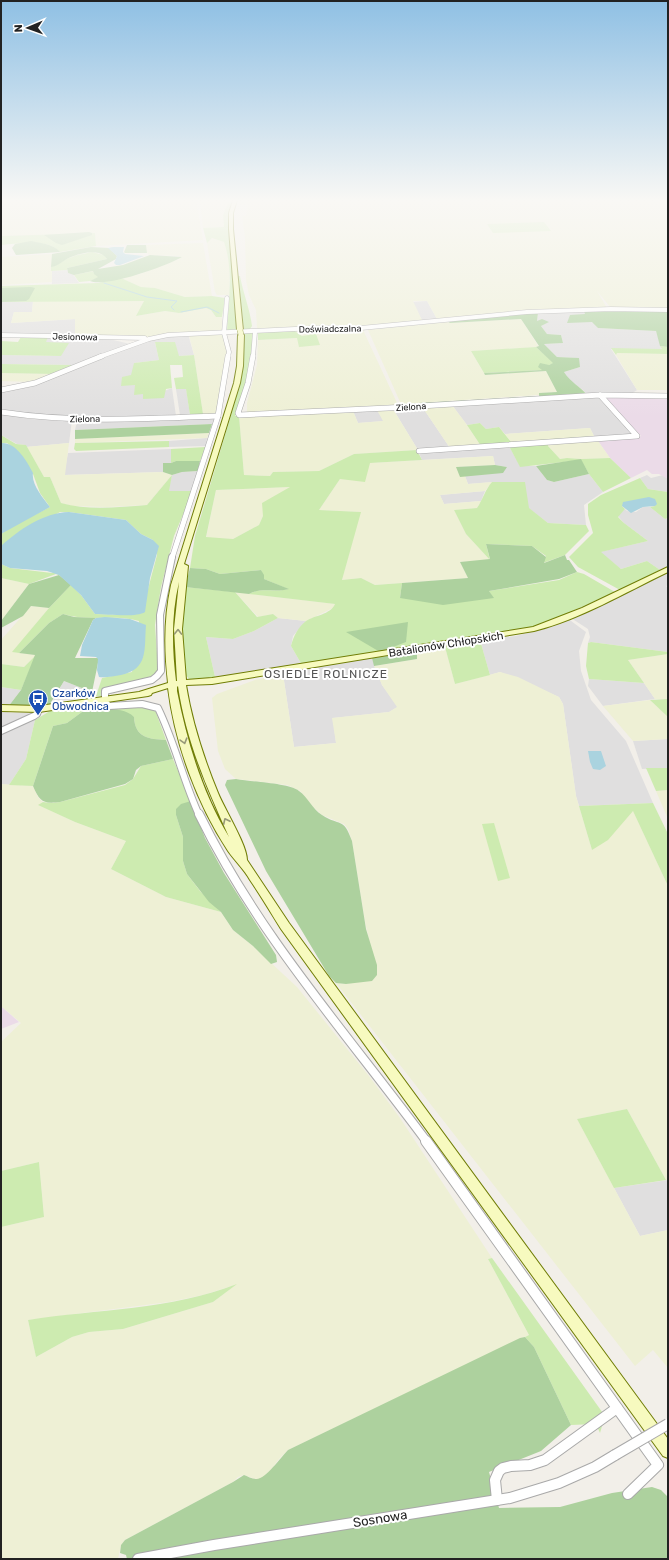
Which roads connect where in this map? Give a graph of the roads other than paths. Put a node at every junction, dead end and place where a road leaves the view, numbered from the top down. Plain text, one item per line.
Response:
1 (235, 273) edge
2 (228, 298) dead end
3 (668, 310) edge
4 (255, 332) junction
5 (224, 333) junction
6 (1, 335) edge
7 (149, 339) junction
8 (1, 390) edge
9 (600, 395) junction
10 (668, 396) edge
11 (1, 412) edge
12 (218, 416) junction
13 (419, 451) dead end
14 (184, 556) junction
15 (668, 569) edge
16 (182, 686) junction
17 (173, 688) junction
18 (104, 699) junction
19 (1, 708) edge
20 (39, 709) junction
21 (1, 731) edge
22 (244, 862) junction
23 (617, 1408) junction
24 (668, 1424) edge
25 (668, 1451) edge
26 (628, 1494) dead end
27 (497, 1500) junction
28 (138, 1559) edge

1 - 14 main road
2 - 5 street
3 - 4 street, Doświadczalna
4 - 5 street, Doświadczalna
4 - 9 street, Zielona
5 - 7 street, Doświadczalna
5 - 12 street
6 - 7 street, Jesionowa
7 - 8 street, Doświadczalna
9 - 10 street, Zielona
9 - 13 street
11 - 12 street, Zielona
12 - 18 street
16 -> 14 main road
14 - 17 main road
15 - 16 main road, Batalionów Chłopskich
16 - 17 main road, Batalionów Chłopskich
22 -> 16 main road
17 - 18 main road, Batalionów Chłopskich
17 -> 22 main road
18 - 20 main road, Batalionów Chłopskich
18 - 23 street
19 - 20 main road, Batalionów Chłopskich
20 - 21 street
22 - 25 main road
23 - 26 street
23 - 27 street
24 - 27 street, Sosnowa, bridge
27 - 28 street, Sosnowa

